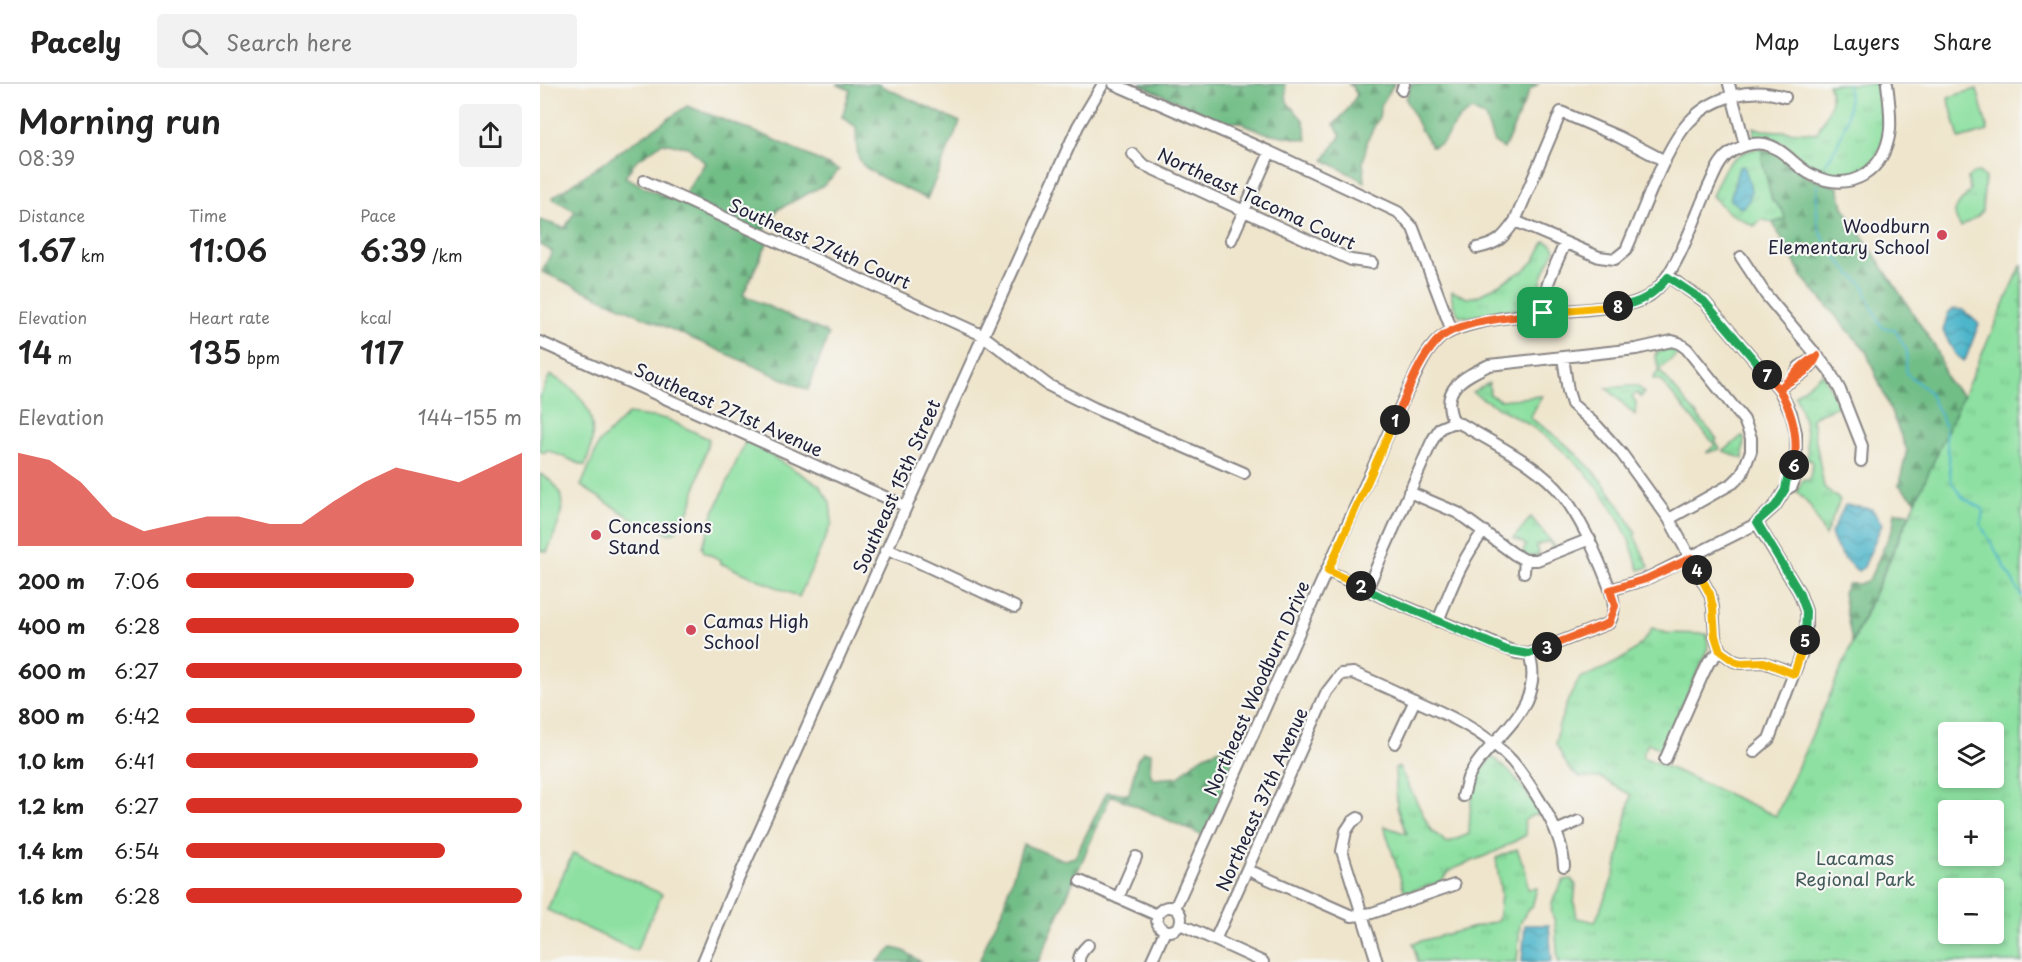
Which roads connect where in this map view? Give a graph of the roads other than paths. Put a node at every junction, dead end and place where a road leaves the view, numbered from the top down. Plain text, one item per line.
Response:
1 (1103, 84) edge
2 (1114, 84) edge
3 (1887, 84) edge
4 (1730, 90) edge
5 (1785, 98) dead end
6 (1745, 145) junction
7 (1270, 152) junction
8 (1133, 154) dead end
9 (1665, 161) junction
10 (644, 181) dead end
11 (1244, 210) junction
12 (1515, 221) junction
13 (1231, 240) dead end
14 (1565, 243) junction
15 (1477, 248) dead end
16 (1741, 257) dead end
17 (1372, 263) dead end
18 (1668, 277) junction
19 (1543, 313) junction
20 (1452, 331) junction
21 (982, 334) junction
22 (540, 342) edge
23 (1817, 356) junction
24 (1563, 357) junction
25 (1779, 389) junction
26 (1454, 422) junction
27 (1861, 461) dead end
28 (1244, 473) dead end
29 (1409, 492) junction
30 (905, 506) junction
31 (1669, 519) junction
32 (1757, 522) junction
33 (1484, 531) junction
34 (1590, 539) junction
35 (885, 551) junction
36 (1691, 558) junction
37 (1525, 560) junction
38 (1328, 571) junction
39 (1524, 572) dead end
40 (1367, 589) junction
41 (1610, 590) junction
42 (1015, 607) dead end
43 (1438, 621) junction
44 (1720, 651) junction
45 (1529, 654) junction
46 (1794, 674) junction
47 (1415, 700) junction
48 (1395, 743) dead end
49 (1494, 745) junction
50 (1754, 752) dead end
51 (1665, 760) dead end
52 (1463, 796) dead end
53 (1358, 818) dead end
54 (1579, 821) dead end
55 (1556, 831) junction
56 (1136, 857) dead end
57 (1564, 866) dead end
58 (1248, 870) junction
59 (1080, 881) dead end
60 (1454, 885) dead end
61 (1118, 898) junction
62 (1175, 908) junction
63 (1158, 915) junction
64 (1362, 916) junction
65 (1180, 924) junction
66 (1165, 930) junction
67 (1215, 940) junction
68 (1088, 945) dead end
69 (703, 962) edge
70 (1079, 962) edge
71 (1151, 962) edge
72 (1263, 962) edge
73 (1377, 962) edge

1 - 21 street, Southeast 15th Street
2 - 7 street
3 - 6 street
4 - 5 street
4 - 6 street
4 - 9 street
6 - 18 street, Northeast Woodburn Drive
7 - 11 street
7 - 20 street
8 - 11 street, Northeast Tacoma Court
9 - 12 street
9 - 14 street
10 - 21 street, Southeast 274th Court
11 - 13 street
11 - 17 street, Northeast Tacoma Court
12 - 14 street
12 - 15 street
14 - 19 street
16 - 23 street
18 - 19 street, Northeast Woodburn Drive
18 - 25 street
19 - 20 street, Northeast Woodburn Drive
20 - 38 street, Northeast Woodburn Drive
21 - 28 street, Southeast 274th Court
21 - 30 street, Southeast 15th Street
22 - 30 street, Southeast 271st Avenue
23 - 25 street
23 - 27 street
24 - 26 street
24 - 31 street
24 - 31 street
25 - 32 street
26 - 29 street
26 - 34 street
29 - 33 street
29 - 40 street
30 - 35 street, Southeast 15th Street
31 - 36 street
32 - 36 street
32 - 46 street
33 - 37 street
33 - 43 street
34 - 37 street
34 - 41 street
35 - 42 street
35 - 69 street, Southeast 15th Street
36 - 41 street
36 - 44 street
37 - 39 street
38 - 40 street
38 - 62 street, Northeast Woodburn Drive
40 - 43 street
41 - 45 street
43 - 45 street
44 - 46 street
44 - 51 street
45 - 49 street
46 - 50 street
47 - 48 street
47 - 49 street
47 - 58 street, Northeast 37th Avenue
49 - 52 street
49 - 55 street
53 - 64 street
54 - 55 street
55 - 57 street
56 - 61 street
58 - 64 street
58 - 67 street, Northeast 37th Avenue
59 - 61 street
60 - 64 street
61 - 63 street
62 - 63 street
62 - 65 street
63 - 66 street
64 - 73 street
65 - 66 street
65 - 67 street
66 - 71 street
67 - 72 street
68 - 70 street

